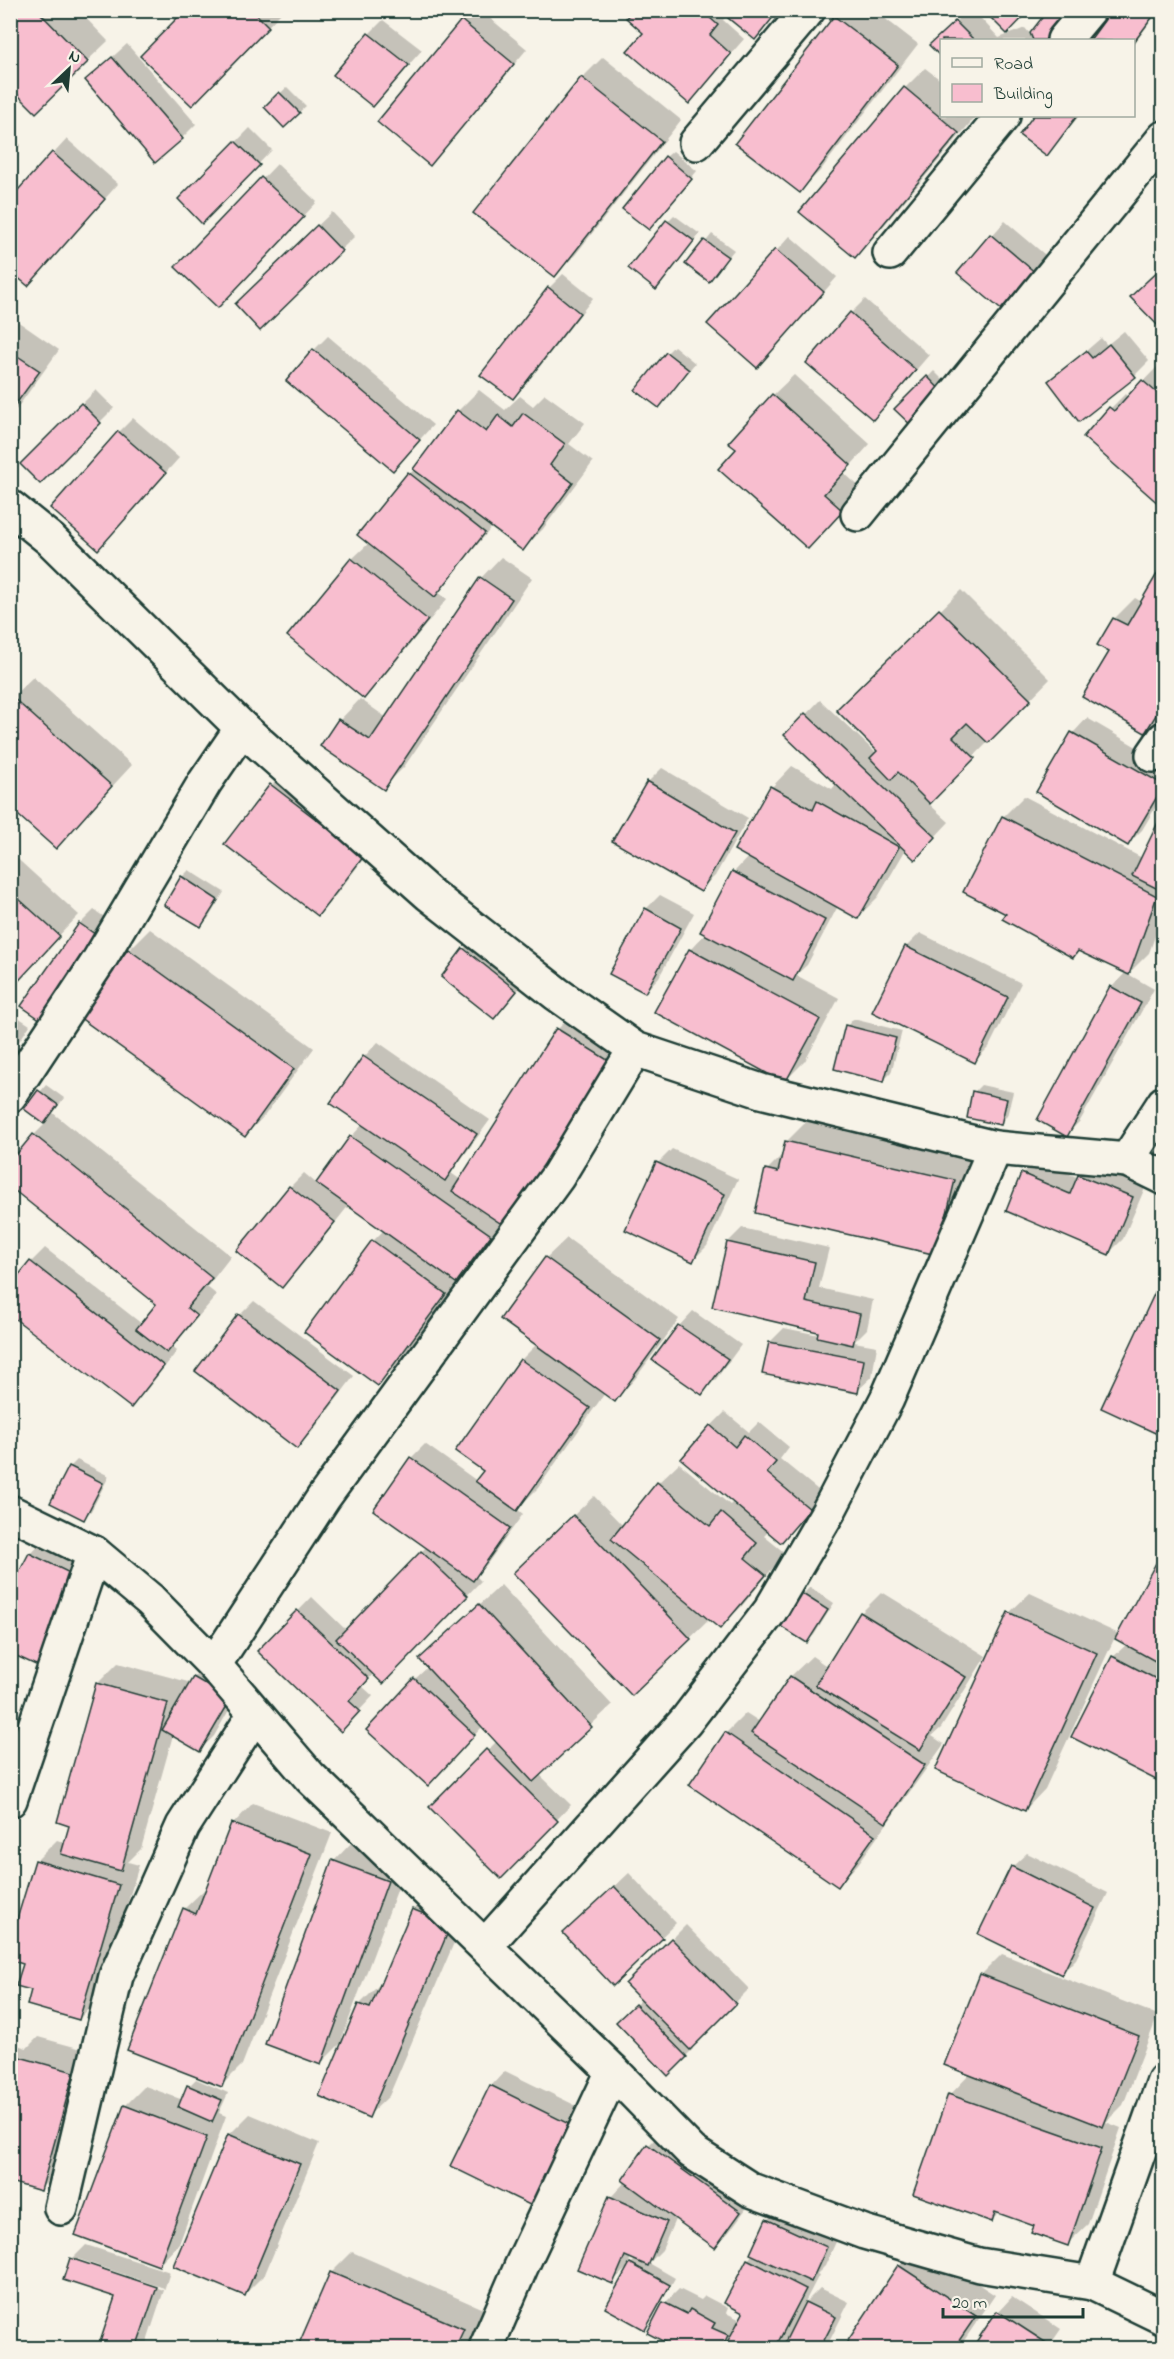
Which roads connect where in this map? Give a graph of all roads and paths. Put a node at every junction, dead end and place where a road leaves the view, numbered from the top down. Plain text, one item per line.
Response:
1 (808, 10) edge
2 (1089, 10) edge
3 (1066, 39) edge
4 (1002, 117) edge
5 (1164, 138) edge
6 (696, 143) dead end
7 (890, 254) dead end
8 (10, 507) edge
9 (858, 514) dead end
10 (242, 728) junction
11 (634, 1049) junction
12 (10, 1095) edge
13 (1164, 1103) edge
14 (995, 1148) junction
15 (1127, 1160) junction
16 (1164, 1178) edge
17 (10, 1512) edge
18 (94, 1553) junction
19 (214, 1665) junction
20 (255, 1714) junction
21 (10, 1800) edge
22 (485, 1946) junction
23 (613, 2071) junction
24 (1164, 2081) edge
25 (61, 2208) dead end
26 (1092, 2283) junction
27 (1164, 2318) edge
28 (486, 2349) edge

1 - 6 street
2 - 3 street
4 - 7 street
5 - 9 street
8 - 10 street
10 - 11 street
10 - 12 street
11 - 14 street
11 - 19 street
13 - 15 street
14 - 15 street
14 - 22 street
15 - 16 street
17 - 18 street
18 - 19 street
18 - 21 street
19 - 20 street
20 - 22 street
20 - 25 street
22 - 23 street
23 - 26 street
23 - 28 street
24 - 26 street
26 - 27 street

